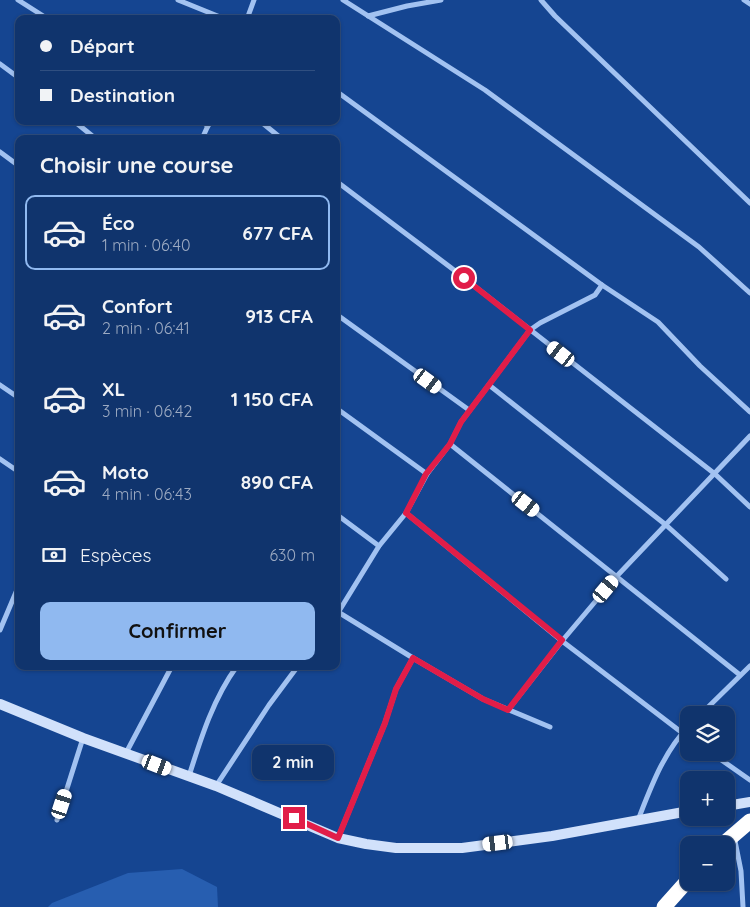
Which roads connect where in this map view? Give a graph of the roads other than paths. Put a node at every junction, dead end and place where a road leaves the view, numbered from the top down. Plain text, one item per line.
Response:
1 (18, 0) edge
2 (178, 0) edge
3 (254, 0) edge
4 (343, 0) edge
5 (441, 0) edge
6 (541, 0) edge
7 (744, 0) edge
8 (750, 4) edge
9 (42, 15) edge
10 (215, 15) edge
11 (248, 15) edge
12 (368, 16) junction
13 (0, 64) edge
14 (15, 75) edge
15 (340, 94) edge
16 (79, 125) edge
17 (265, 125) edge
18 (91, 135) edge
19 (277, 135) edge
20 (0, 152) edge
21 (15, 163) edge
22 (340, 185) edge
23 (750, 203) edge
24 (602, 285) junction
25 (750, 293) edge
26 (340, 317) edge
27 (530, 330) junction
28 (0, 384) edge
29 (489, 385) junction
30 (15, 395) edge
31 (469, 410) junction
32 (340, 411) edge
33 (750, 412) edge
34 (750, 436) edge
35 (450, 444) junction
36 (0, 459) edge
37 (15, 469) edge
38 (426, 474) junction
39 (715, 474) junction
40 (750, 508) edge
41 (406, 513) junction
42 (340, 517) edge
43 (666, 525) junction
44 (379, 546) junction
45 (616, 577) junction
46 (726, 579) dead end
47 (15, 594) edge
48 (340, 609) edge
49 (340, 616) edge
50 (0, 630) edge
51 (562, 640) junction
52 (413, 658) junction
53 (750, 666) edge
54 (170, 670) edge
55 (235, 670) edge
56 (295, 670) edge
57 (740, 675) junction
58 (0, 704) edge
59 (709, 706) edge
60 (508, 710) junction
61 (550, 727) dead end
62 (680, 731) edge
63 (680, 736) edge
64 (83, 738) junction
65 (126, 753) junction
66 (723, 761) edge
67 (188, 776) junction
68 (750, 780) edge
69 (216, 786) junction
70 (750, 802) edge
71 (735, 804) edge
72 (680, 813) edge
73 (57, 820) dead end
74 (750, 820) edge
75 (638, 821) junction
76 (734, 834) joint
77 (338, 838) junction
78 (680, 889) edge
79 (664, 907) edge
80 (743, 907) edge

1 - 9 street
2 - 10 street
3 - 11 street
4 - 12 street
5 - 12 street
6 - 23 street
7 - 8 street
12 - 25 street
13 - 14 street
15 - 24 street
16 - 18 street
17 - 19 street
20 - 21 street
22 - 27 street
24 - 27 street
24 - 33 street
26 - 31 street
27 - 29 street
27 - 39 street
28 - 30 street
29 - 31 street
29 - 43 street
31 - 35 street
32 - 38 street
34 - 39 street
35 - 38 street
35 - 45 street
36 - 37 street
38 - 41 street
39 - 40 street
39 - 43 street
41 - 44 street
41 - 51 street
42 - 44 street
43 - 45 street
43 - 46 street
44 - 48 street
45 - 51 street
45 - 57 street
47 - 50 street
49 - 52 street
51 - 60 street
51 - 62 street
52 - 60 street
52 - 77 street
53 - 57 street
54 - 65 street
55 - 67 street
56 - 69 street
57 - 59 street
58 - 64 street
60 - 61 street
63 - 75 street
64 - 65 street
64 - 73 street
65 - 67 street
66 - 68 street
67 - 69 street
69 - 77 street
70 - 71 street
72 - 75 street
74 - 76 highway
75 - 77 street
76 - 80 street
78 - 79 highway

